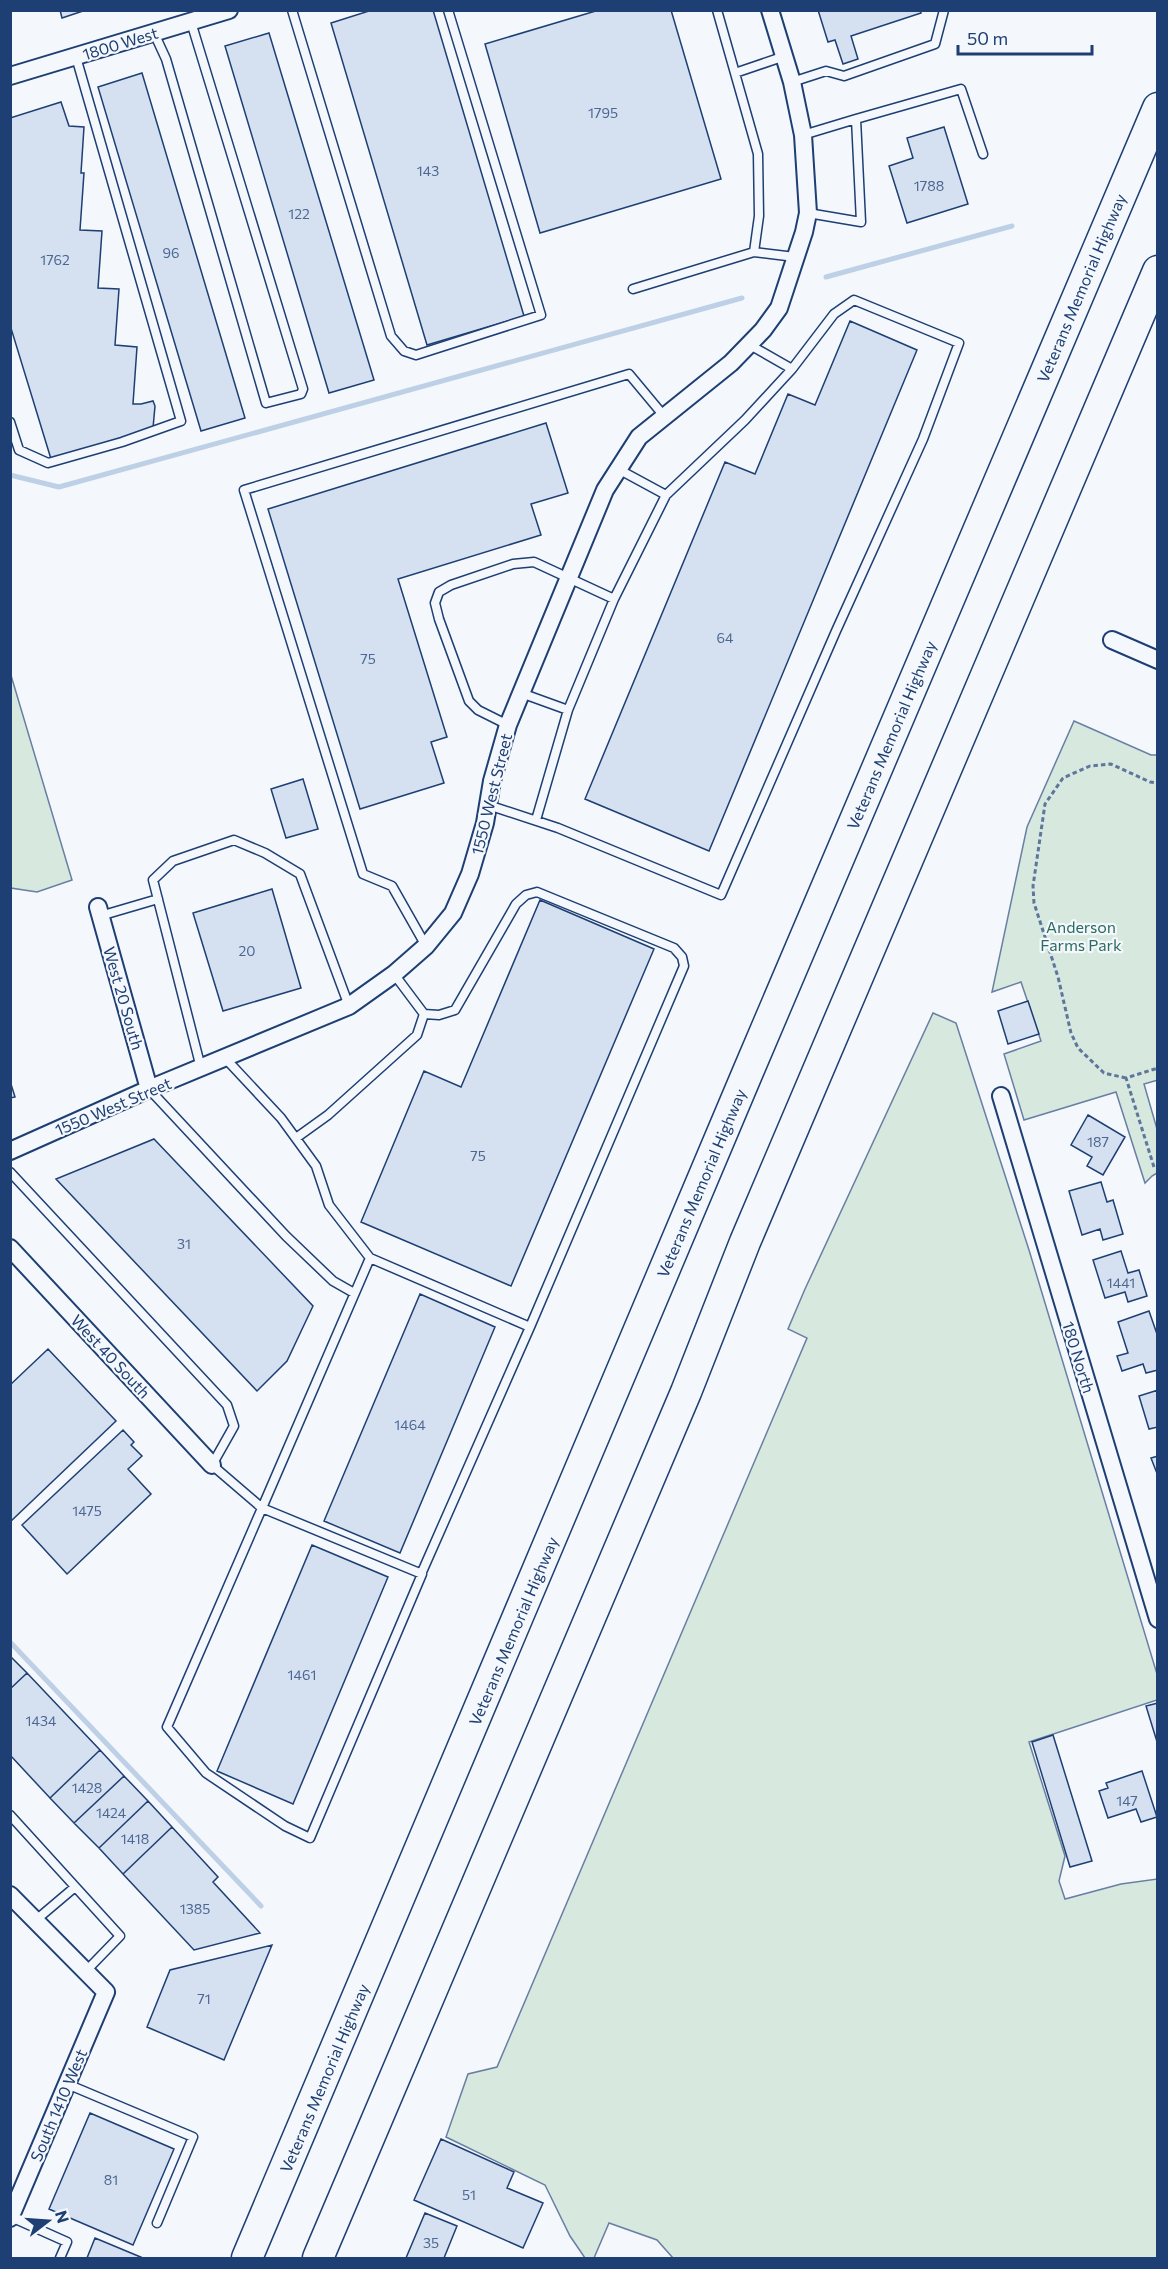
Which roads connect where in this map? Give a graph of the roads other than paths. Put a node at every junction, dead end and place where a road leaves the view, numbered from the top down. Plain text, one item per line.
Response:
1 (229, 10) edge
2 (292, 10) edge
3 (448, 10) edge
4 (717, 10) edge
5 (770, 10) edge
6 (944, 10) edge
7 (191, 22) junction
8 (154, 33) junction
9 (785, 56) junction
10 (76, 57) junction
11 (735, 73) junction
12 (10, 76) edge
13 (792, 82) junction
14 (1158, 108) edge
15 (856, 119) junction
16 (803, 135) junction
17 (983, 154) dead end
18 (808, 213) junction
19 (754, 252) junction
20 (795, 256) junction
21 (1158, 270) edge
22 (633, 289) dead end
23 (750, 345) junction
24 (792, 369) junction
25 (664, 416) junction
26 (10, 422) edge
27 (618, 469) junction
28 (666, 495) junction
29 (570, 579) junction
30 (614, 599) junction
31 (1112, 640) dead end
32 (1158, 660) edge
33 (521, 693) junction
34 (568, 710) junction
35 (508, 726) junction
36 (488, 804) junction
37 (536, 820) junction
38 (158, 899) junction
39 (99, 911) joint
40 (426, 946) junction
41 (394, 974) junction
42 (349, 1006) junction
43 (424, 1014) junction
44 (225, 1058) junction
45 (201, 1068) junction
46 (149, 1089) junction
47 (1001, 1096) dead end
48 (296, 1138) junction
49 (10, 1151) edge
50 (10, 1172) edge
51 (10, 1248) edge
52 (370, 1258) junction
53 (354, 1293) junction
54 (531, 1327) junction
55 (212, 1465) junction
56 (262, 1508) junction
57 (422, 1574) junction
58 (1158, 1619) edge
59 (10, 1815) edge
60 (75, 1887) junction
61 (10, 1895) edge
62 (36, 1920) junction
63 (86, 1971) junction
64 (67, 2084) junction
65 (11, 2218) edge
66 (157, 2223) dead end
67 (60, 2259) edge
68 (247, 2259) edge
69 (318, 2259) edge

1 - 7 street, 1800 West
2 - 3 lane
4 - 11 lane
5 - 9 street
6 - 13 lane
7 - 8 street, 1800 West
7 - 8 lane
8 - 10 street, 1800 West
9 - 11 lane
9 - 13 street
10 - 12 street, 1800 West
10 - 26 lane
11 - 19 lane
13 - 16 street
14 - 68 highway, Veterans Memorial Highway
15 - 16 lane
15 - 17 lane
15 - 18 lane
16 - 18 street
18 - 20 street, 1550 West Street
19 - 20 lane
19 - 22 lane
20 - 23 street, 1550 West Street
21 - 69 highway
23 - 24 lane
23 - 25 street, 1550 West Street
24 - 28 lane
24 - 37 lane
25 - 27 street, 1550 West Street
25 - 40 lane
27 - 28 lane
27 - 29 street, 1550 West Street
28 - 30 lane
29 - 30 lane
29 - 33 street, 1550 West Street
29 - 35 lane
30 - 34 lane
31 - 32 street
33 - 34 lane
33 - 35 street, 1550 West Street
34 - 37 lane
35 - 36 street, 1550 West Street
36 - 37 lane
36 - 40 street, 1550 West Street
38 - 39 lane
38 - 42 lane
38 - 45 lane
39 - 46 street, West 20 South
40 - 41 street, 1550 West Street
41 - 42 street, 1550 West Street
41 - 43 lane
42 - 44 street, 1550 West Street
43 - 48 lane
43 - 54 lane
44 - 45 street, 1550 West Street
44 - 48 lane
45 - 46 street, 1550 West Street
46 - 49 street, 1550 West Street
46 - 53 lane
47 - 58 street, 180 North
48 - 52 lane
50 - 55 lane
51 - 55 street, West 40 South
52 - 53 lane
52 - 54 lane
53 - 56 lane
54 - 57 lane
55 - 56 lane
56 - 57 lane
56 - 57 lane
59 - 60 lane
60 - 62 lane
60 - 63 lane
61 - 62 street
62 - 63 street
63 - 64 street, South 1410 West
64 - 65 street, South 1410 West
64 - 66 lane
65 - 67 lane

